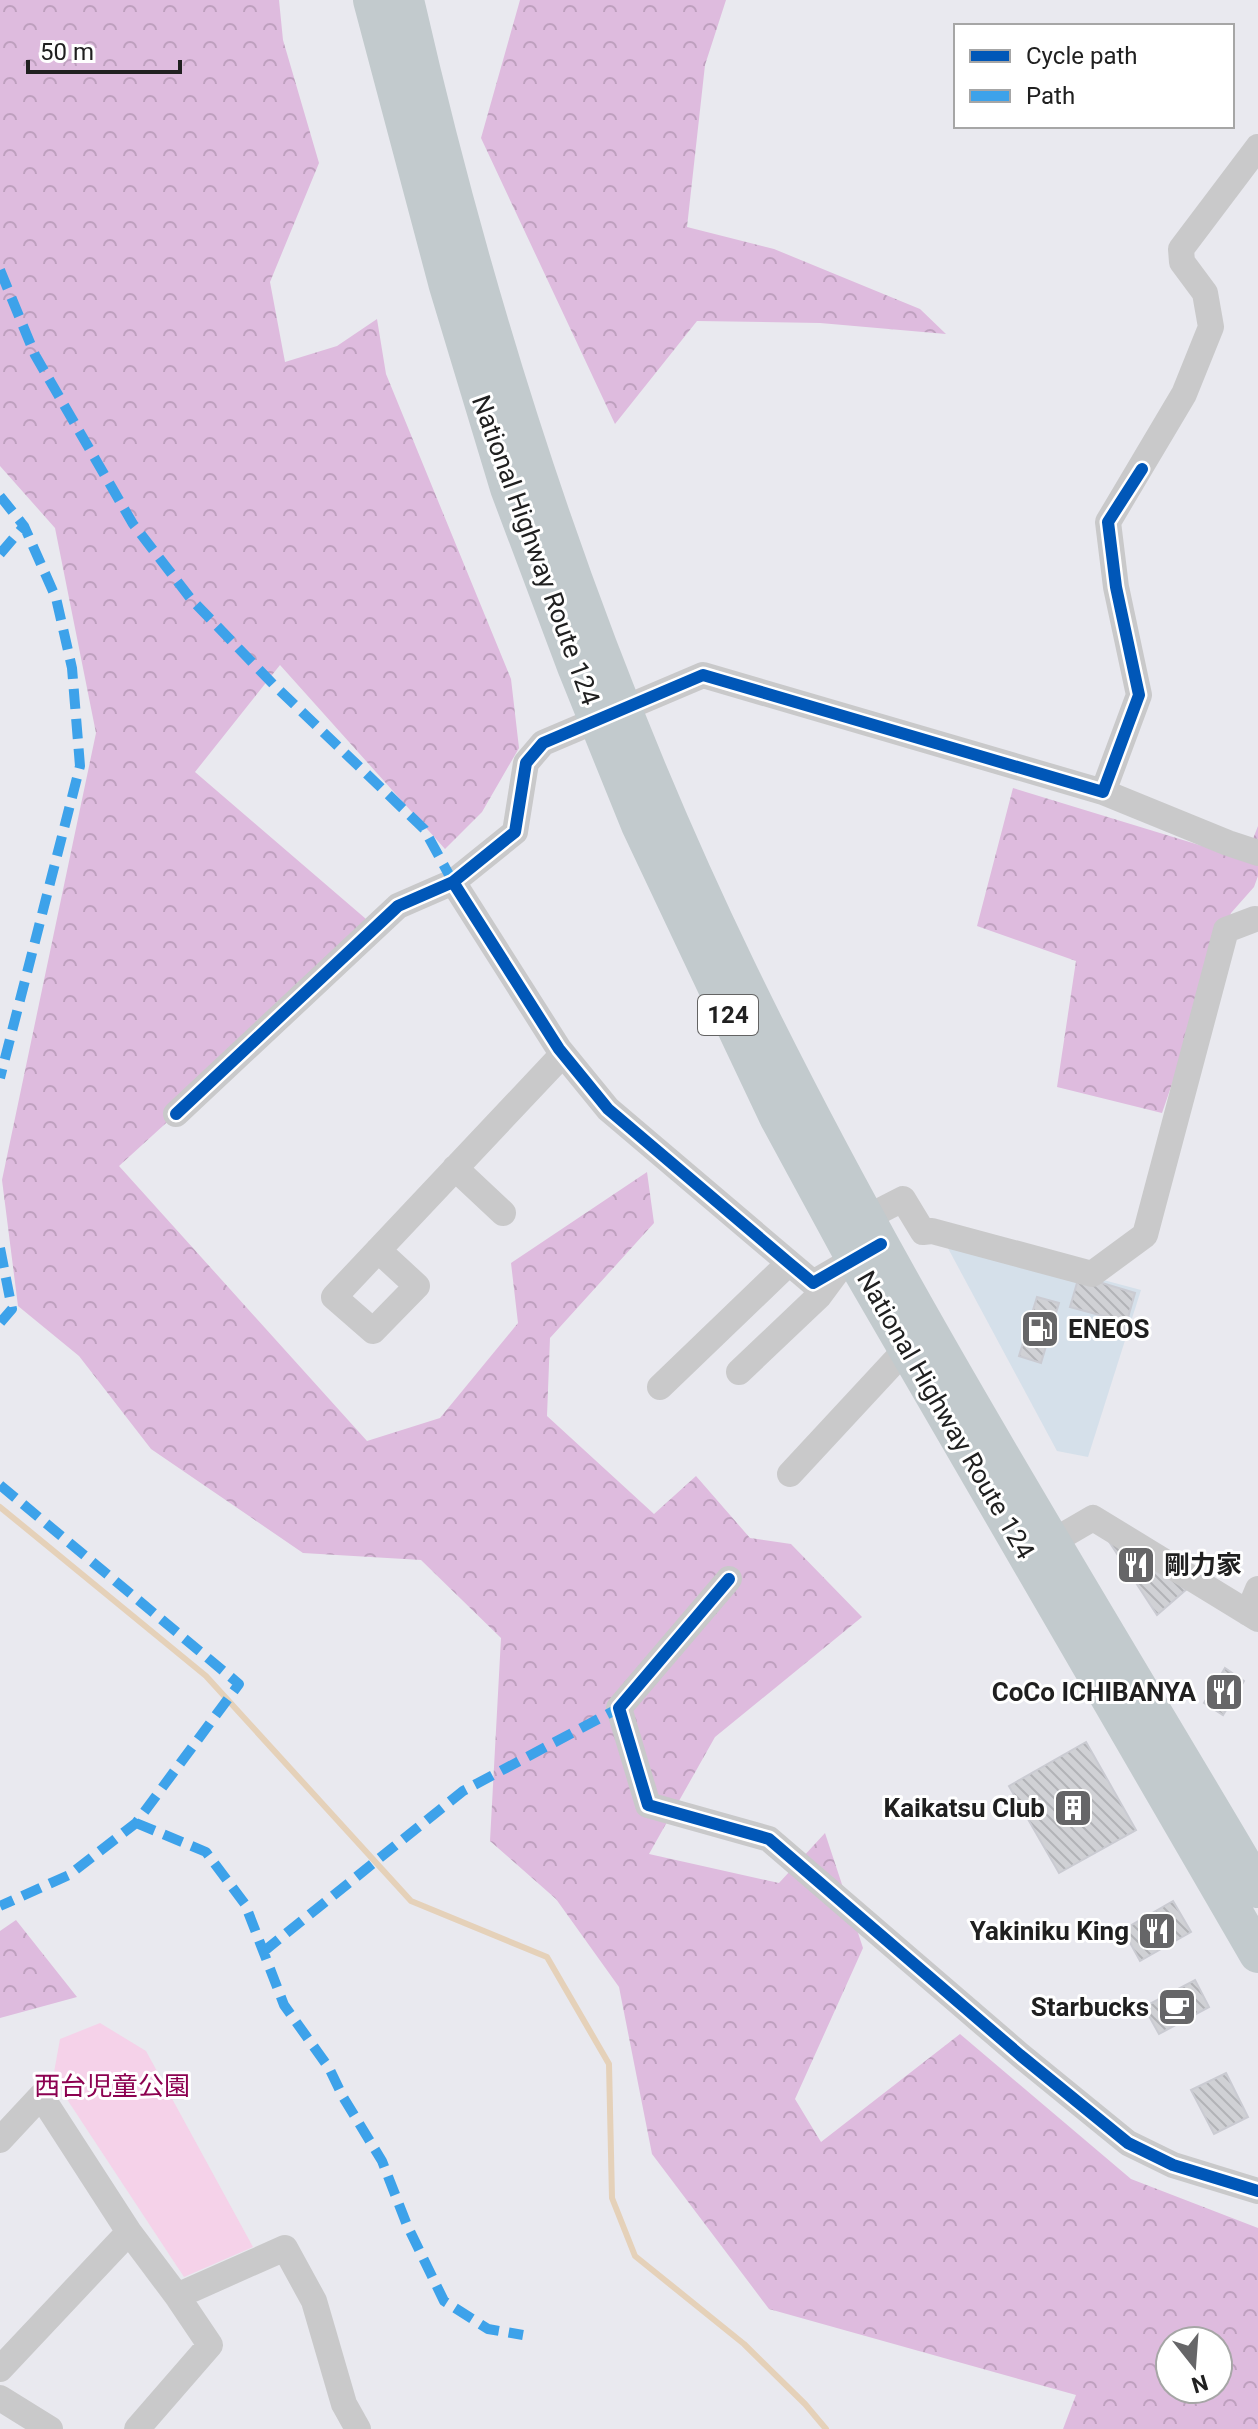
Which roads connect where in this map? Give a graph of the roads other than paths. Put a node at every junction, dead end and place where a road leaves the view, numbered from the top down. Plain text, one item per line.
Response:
1 (372, 0) edge
2 (405, 0) edge
3 (1258, 147) edge
4 (1103, 792) junction
5 (1258, 853) edge
6 (453, 882) junction
7 (1257, 913) edge
8 (563, 1054) junction
9 (176, 1114) dead end
10 (455, 1168) junction
11 (503, 1213) dead end
12 (860, 1248) junction
13 (378, 1250) dead end
14 (789, 1263) junction
15 (906, 1349) junction
16 (739, 1372) dead end
17 (660, 1387) dead end
18 (790, 1474) dead end
19 (1040, 1549) junction
20 (729, 1579) dead end
21 (1255, 1607) edge
22 (1258, 1889) edge
23 (1258, 1954) edge
24 (0, 2140) edge
25 (1258, 2191) edge
26 (129, 2232) junction
27 (177, 2296) junction
28 (0, 2369) edge
29 (0, 2398) edge
30 (50, 2429) edge
31 (137, 2429) edge
32 (358, 2429) edge

1 - 12 highway, National Highway Route 124 / 124
2 - 12 highway, National Highway Route 124 / 124
3 - 4 street
4 - 5 street
4 - 6 street
6 - 8 street
6 - 9 street
7 - 12 street
8 - 10 street
8 - 14 street
10 - 11 street
10 - 13 street
12 - 14 street
12 - 15 highway, National Highway Route 124 / 124
12 - 16 street
12 - 19 highway, National Highway Route 124 / 124
14 - 17 street
15 - 18 street
15 - 19 highway, National Highway Route 124 / 124
19 - 21 street
19 - 22 highway, National Highway Route 124 / 124
19 - 23 highway, National Highway Route 124 / 124
20 - 25 street
24 - 26 street
26 - 27 street
26 - 28 street
27 - 31 street
27 - 32 street
29 - 30 street

